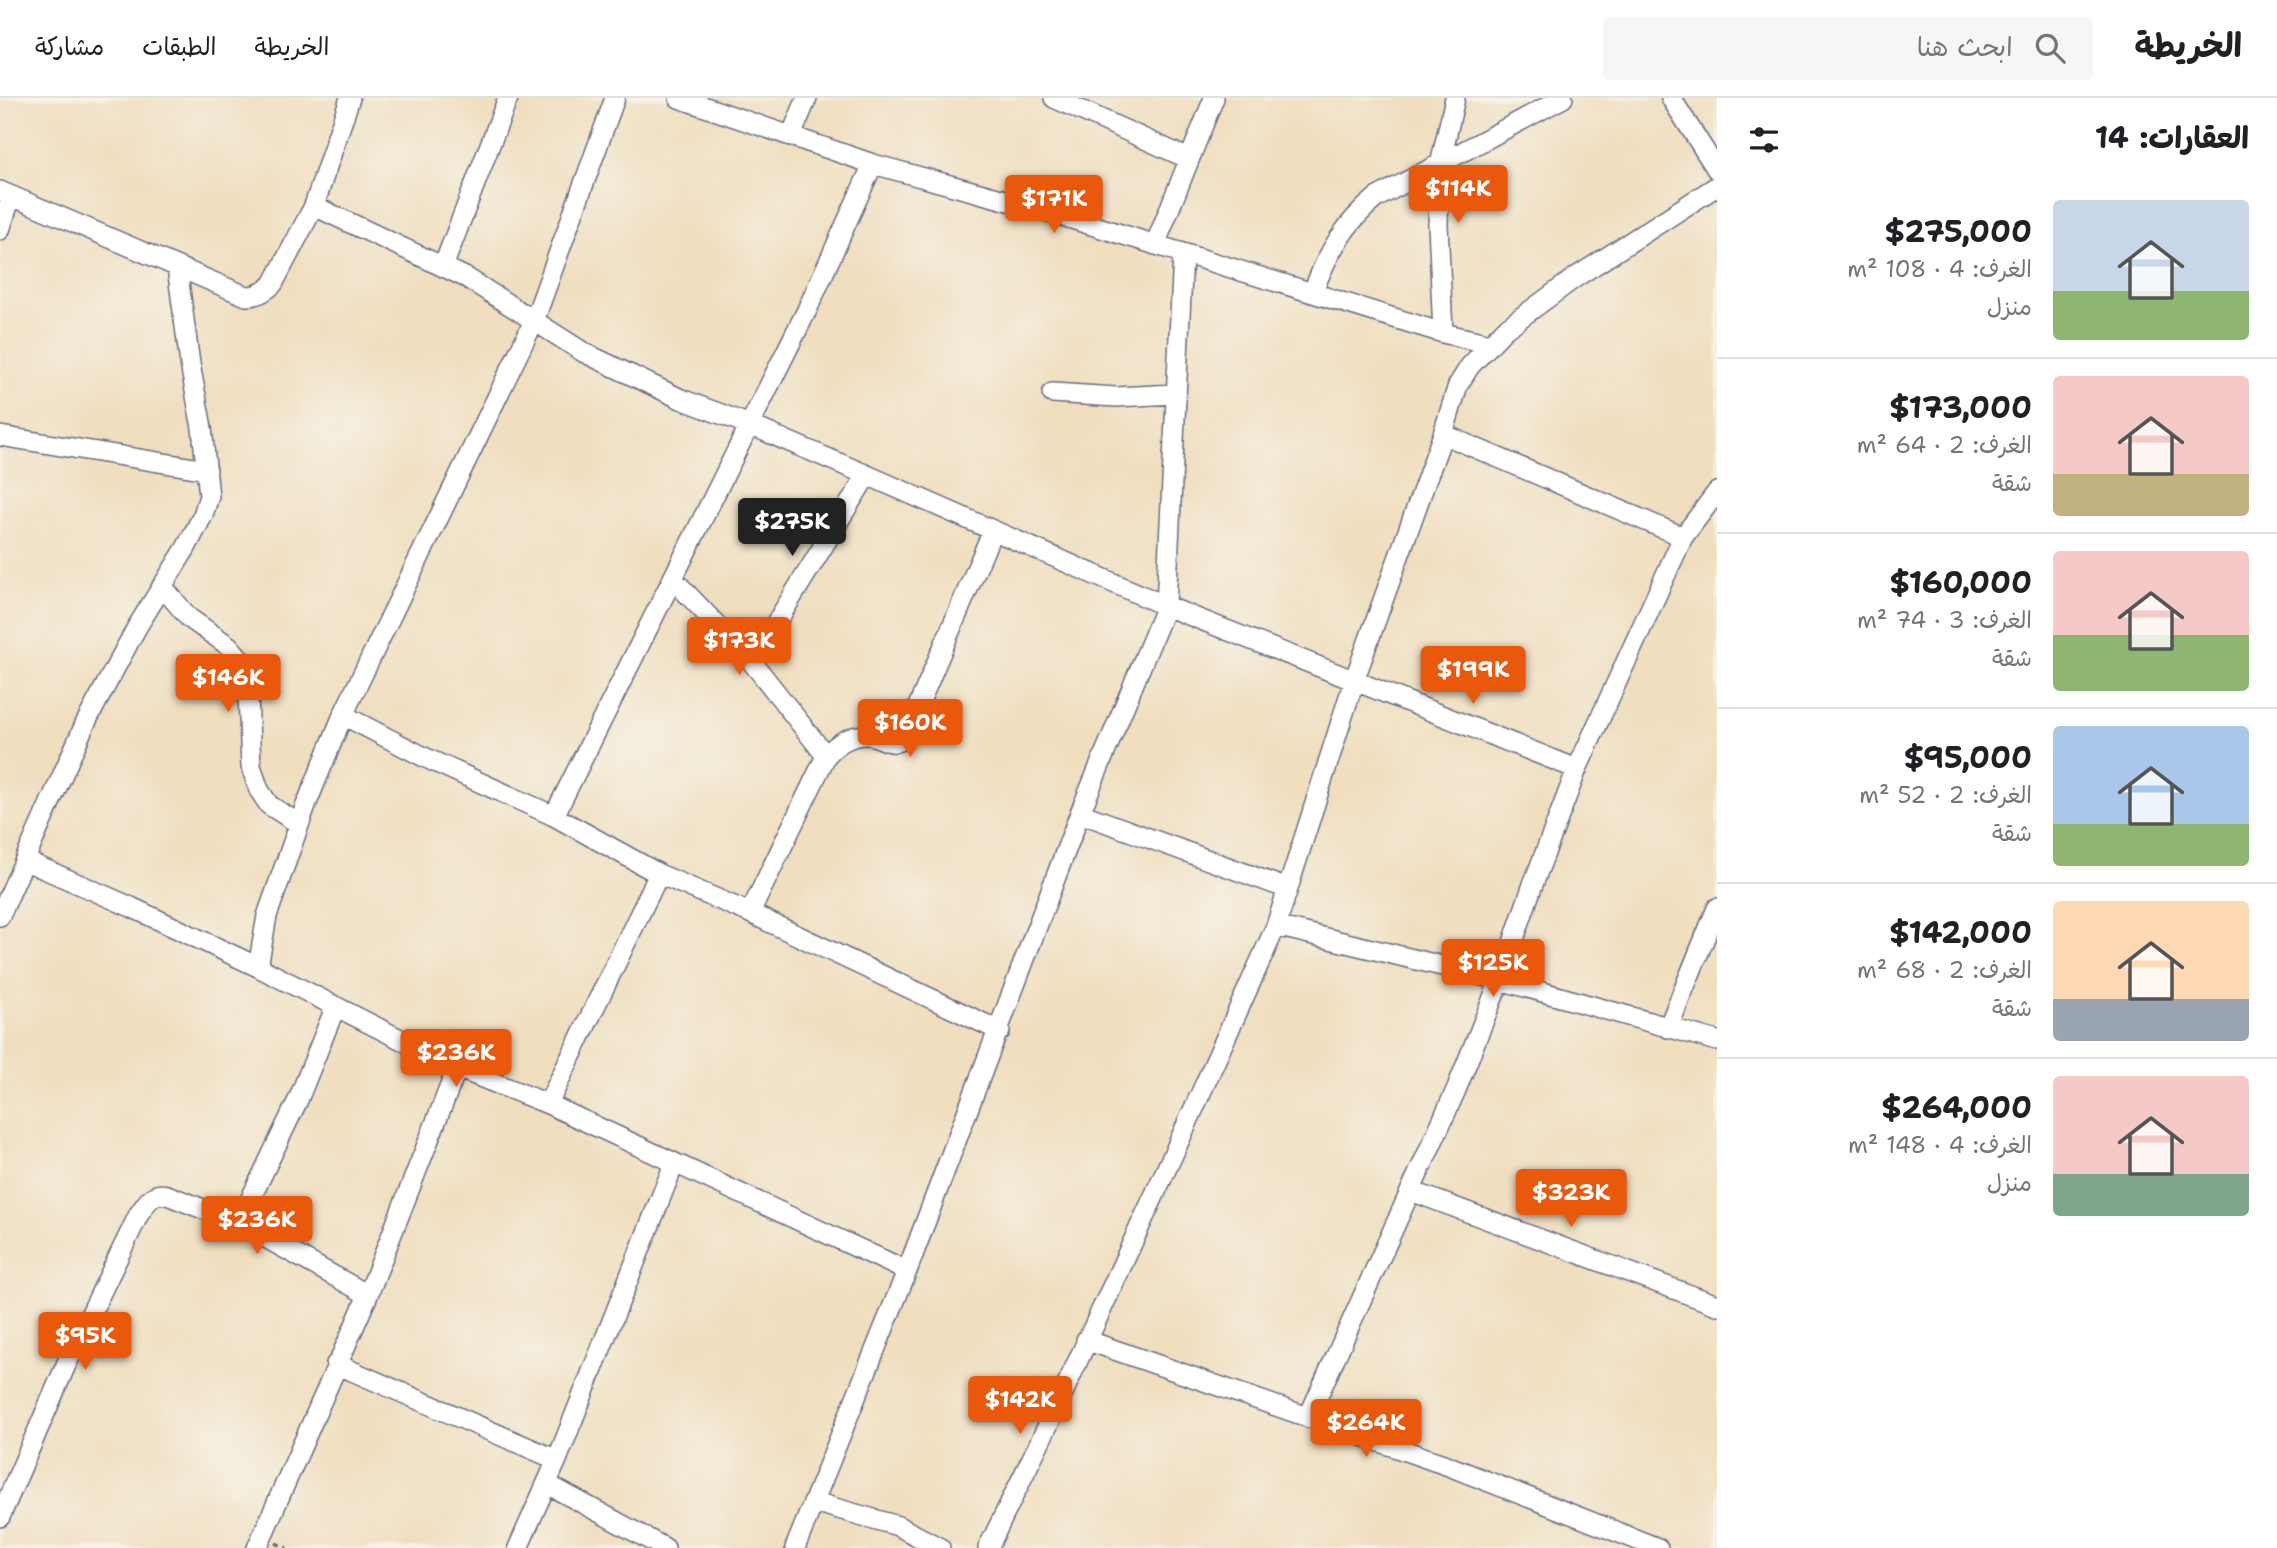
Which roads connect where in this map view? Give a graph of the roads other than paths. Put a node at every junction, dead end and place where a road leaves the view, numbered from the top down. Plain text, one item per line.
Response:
1 (350, 98) edge
2 (508, 98) edge
3 (615, 98) edge
4 (679, 98) edge
5 (807, 98) edge
6 (1054, 98) edge
7 (1214, 98) edge
8 (1455, 98) edge
9 (1563, 98) edge
10 (1671, 98) edge
11 (791, 136) junction
12 (1189, 159) junction
13 (873, 164) junction
14 (1440, 165) junction
15 (1717, 170) edge
16 (1717, 186) edge
17 (6, 193) edge
18 (314, 206) junction
19 (0, 230) edge
20 (1155, 245) junction
21 (1183, 254) junction
22 (177, 267) junction
23 (443, 267) junction
24 (1313, 292) junction
25 (534, 321) junction
26 (1443, 332) junction
27 (1490, 344) junction
28 (1052, 393) dead end
29 (1175, 394) junction
30 (751, 425) junction
31 (1443, 434) junction
32 (0, 436) edge
33 (207, 470) junction
34 (867, 475) junction
35 (1717, 492) edge
36 (993, 530) junction
37 (1683, 537) junction
38 (673, 579) junction
39 (162, 586) junction
40 (1167, 606) junction
41 (752, 662) junction
42 (1354, 681) junction
43 (344, 715) junction
44 (826, 756) junction
45 (1577, 769) junction
46 (1080, 813) junction
47 (554, 816) junction
48 (299, 824) junction
49 (26, 861) junction
50 (659, 874) junction
51 (1288, 889) junction
52 (1717, 908) edge
53 (751, 913) junction
54 (0, 916) edge
55 (1276, 926) junction
56 (258, 967) junction
57 (1500, 980) junction
58 (335, 1008) junction
59 (1668, 1028) junction
60 (1000, 1031) junction
61 (1717, 1041) edge
62 (457, 1068) junction
63 (548, 1104) junction
64 (674, 1164) junction
65 (1411, 1191) junction
66 (239, 1223) junction
67 (907, 1271) junction
68 (368, 1295) junction
69 (1717, 1304) edge
70 (1086, 1340) junction
71 (336, 1364) junction
72 (1308, 1418) junction
73 (558, 1460) junction
74 (548, 1484) junction
75 (814, 1502) junction
76 (0, 1517) edge
77 (257, 1548) edge
78 (518, 1548) edge
79 (665, 1548) edge
80 (795, 1548) edge
81 (940, 1548) edge
82 (988, 1548) edge
83 (1658, 1548) edge

1 - 18 street
2 - 23 street
3 - 25 street
4 - 11 street
5 - 11 street
6 - 12 street
7 - 12 street
8 - 14 street
9 - 14 street
10 - 15 street
11 - 13 street
12 - 20 street
13 - 20 street
13 - 30 street
14 - 24 street
14 - 26 street
16 - 27 street
17 - 19 street
17 - 22 street
18 - 22 street
18 - 23 street
20 - 21 street
21 - 24 street
21 - 29 street
22 - 33 street
23 - 25 street
24 - 26 street
25 - 30 street
25 - 43 street
26 - 27 street
27 - 31 street
28 - 29 street
29 - 40 street
30 - 34 street
30 - 38 street
31 - 37 street
31 - 42 street
32 - 33 street
33 - 39 street
34 - 36 street
34 - 41 street
35 - 37 street
36 - 40 street
36 - 44 street
37 - 45 street
38 - 41 street
38 - 47 street
39 - 48 street
39 - 49 street
40 - 42 street
40 - 46 street
41 - 44 street
42 - 45 street
42 - 51 street
43 - 47 street
43 - 48 street
44 - 53 street
45 - 57 street
46 - 51 street
46 - 60 street
47 - 50 street
48 - 56 street
49 - 54 street
49 - 56 street
50 - 53 street
50 - 63 street
51 - 55 street
52 - 59 street
53 - 60 street
55 - 57 street
55 - 70 street
56 - 58 street
57 - 59 street
57 - 65 street
58 - 62 street
58 - 66 street
59 - 61 street
60 - 67 street
62 - 63 street
62 - 68 street
63 - 64 street
64 - 67 street
64 - 73 street
65 - 69 street
65 - 72 street
66 - 68 street
66 - 76 street
67 - 75 street
68 - 71 street
70 - 72 street
70 - 82 street
71 - 73 street
71 - 77 street
72 - 83 street
73 - 74 street
74 - 78 street
74 - 79 street
75 - 80 street
75 - 81 street

